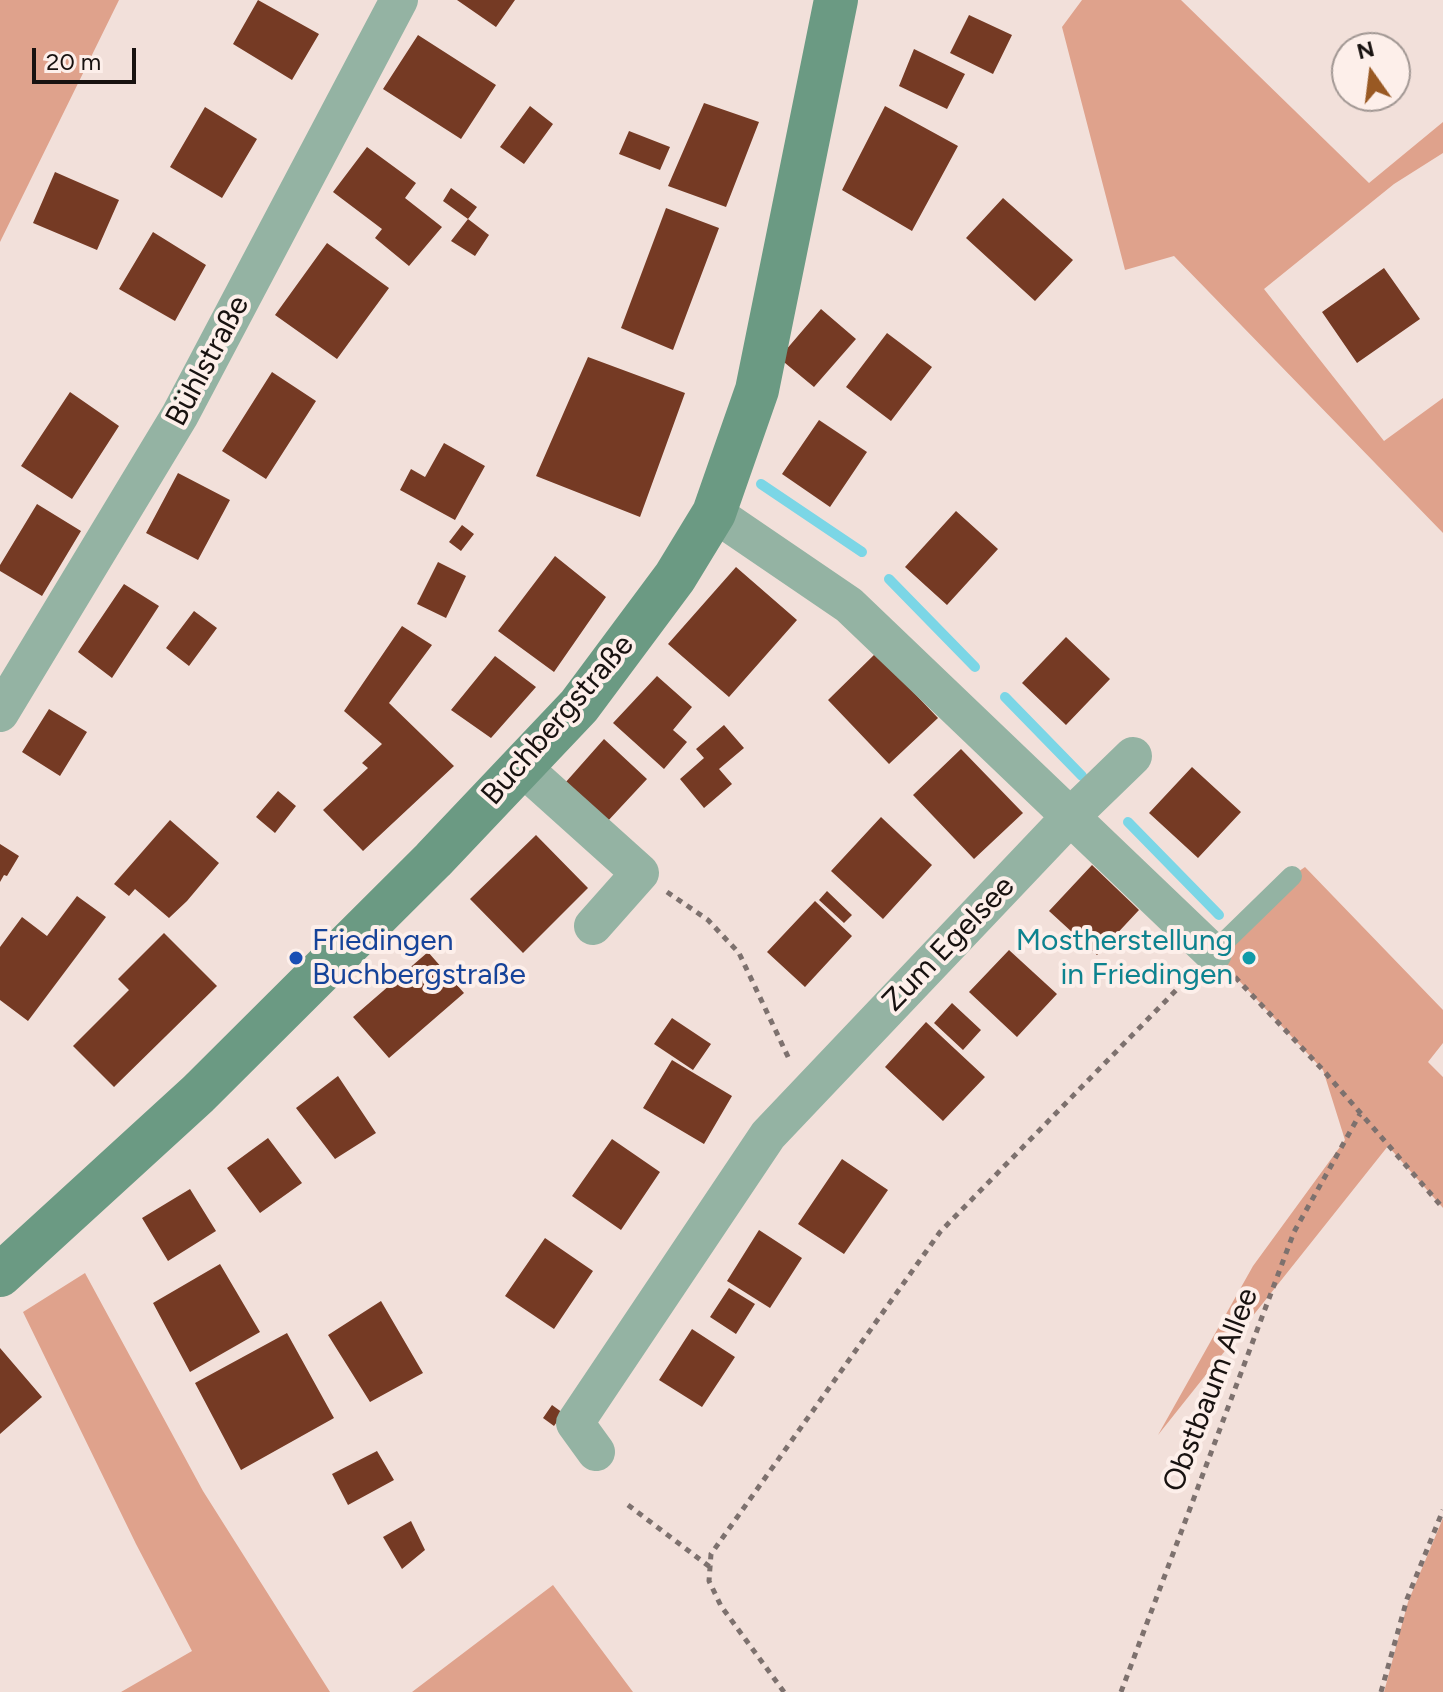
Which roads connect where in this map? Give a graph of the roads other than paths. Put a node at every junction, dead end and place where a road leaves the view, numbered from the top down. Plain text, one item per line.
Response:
1 (399, 0) edge
2 (836, 0) edge
3 (714, 513) junction
4 (0, 713) edge
5 (1133, 756) dead end
6 (522, 767) junction
7 (1070, 817) junction
8 (1292, 876) dead end
9 (593, 926) dead end
10 (1213, 953) joint
11 (0, 1275) edge
12 (596, 1452) dead end

1 - 4 street, Bühlstraße
2 - 3 main road, Buchbergstraße
3 - 6 main road, Buchbergstraße
3 - 7 street
5 - 7 street, Zum Egelsee
6 - 9 street
6 - 11 main road, Buchbergstraße
7 - 10 street
7 - 12 street, Zum Egelsee
8 - 10 lane

